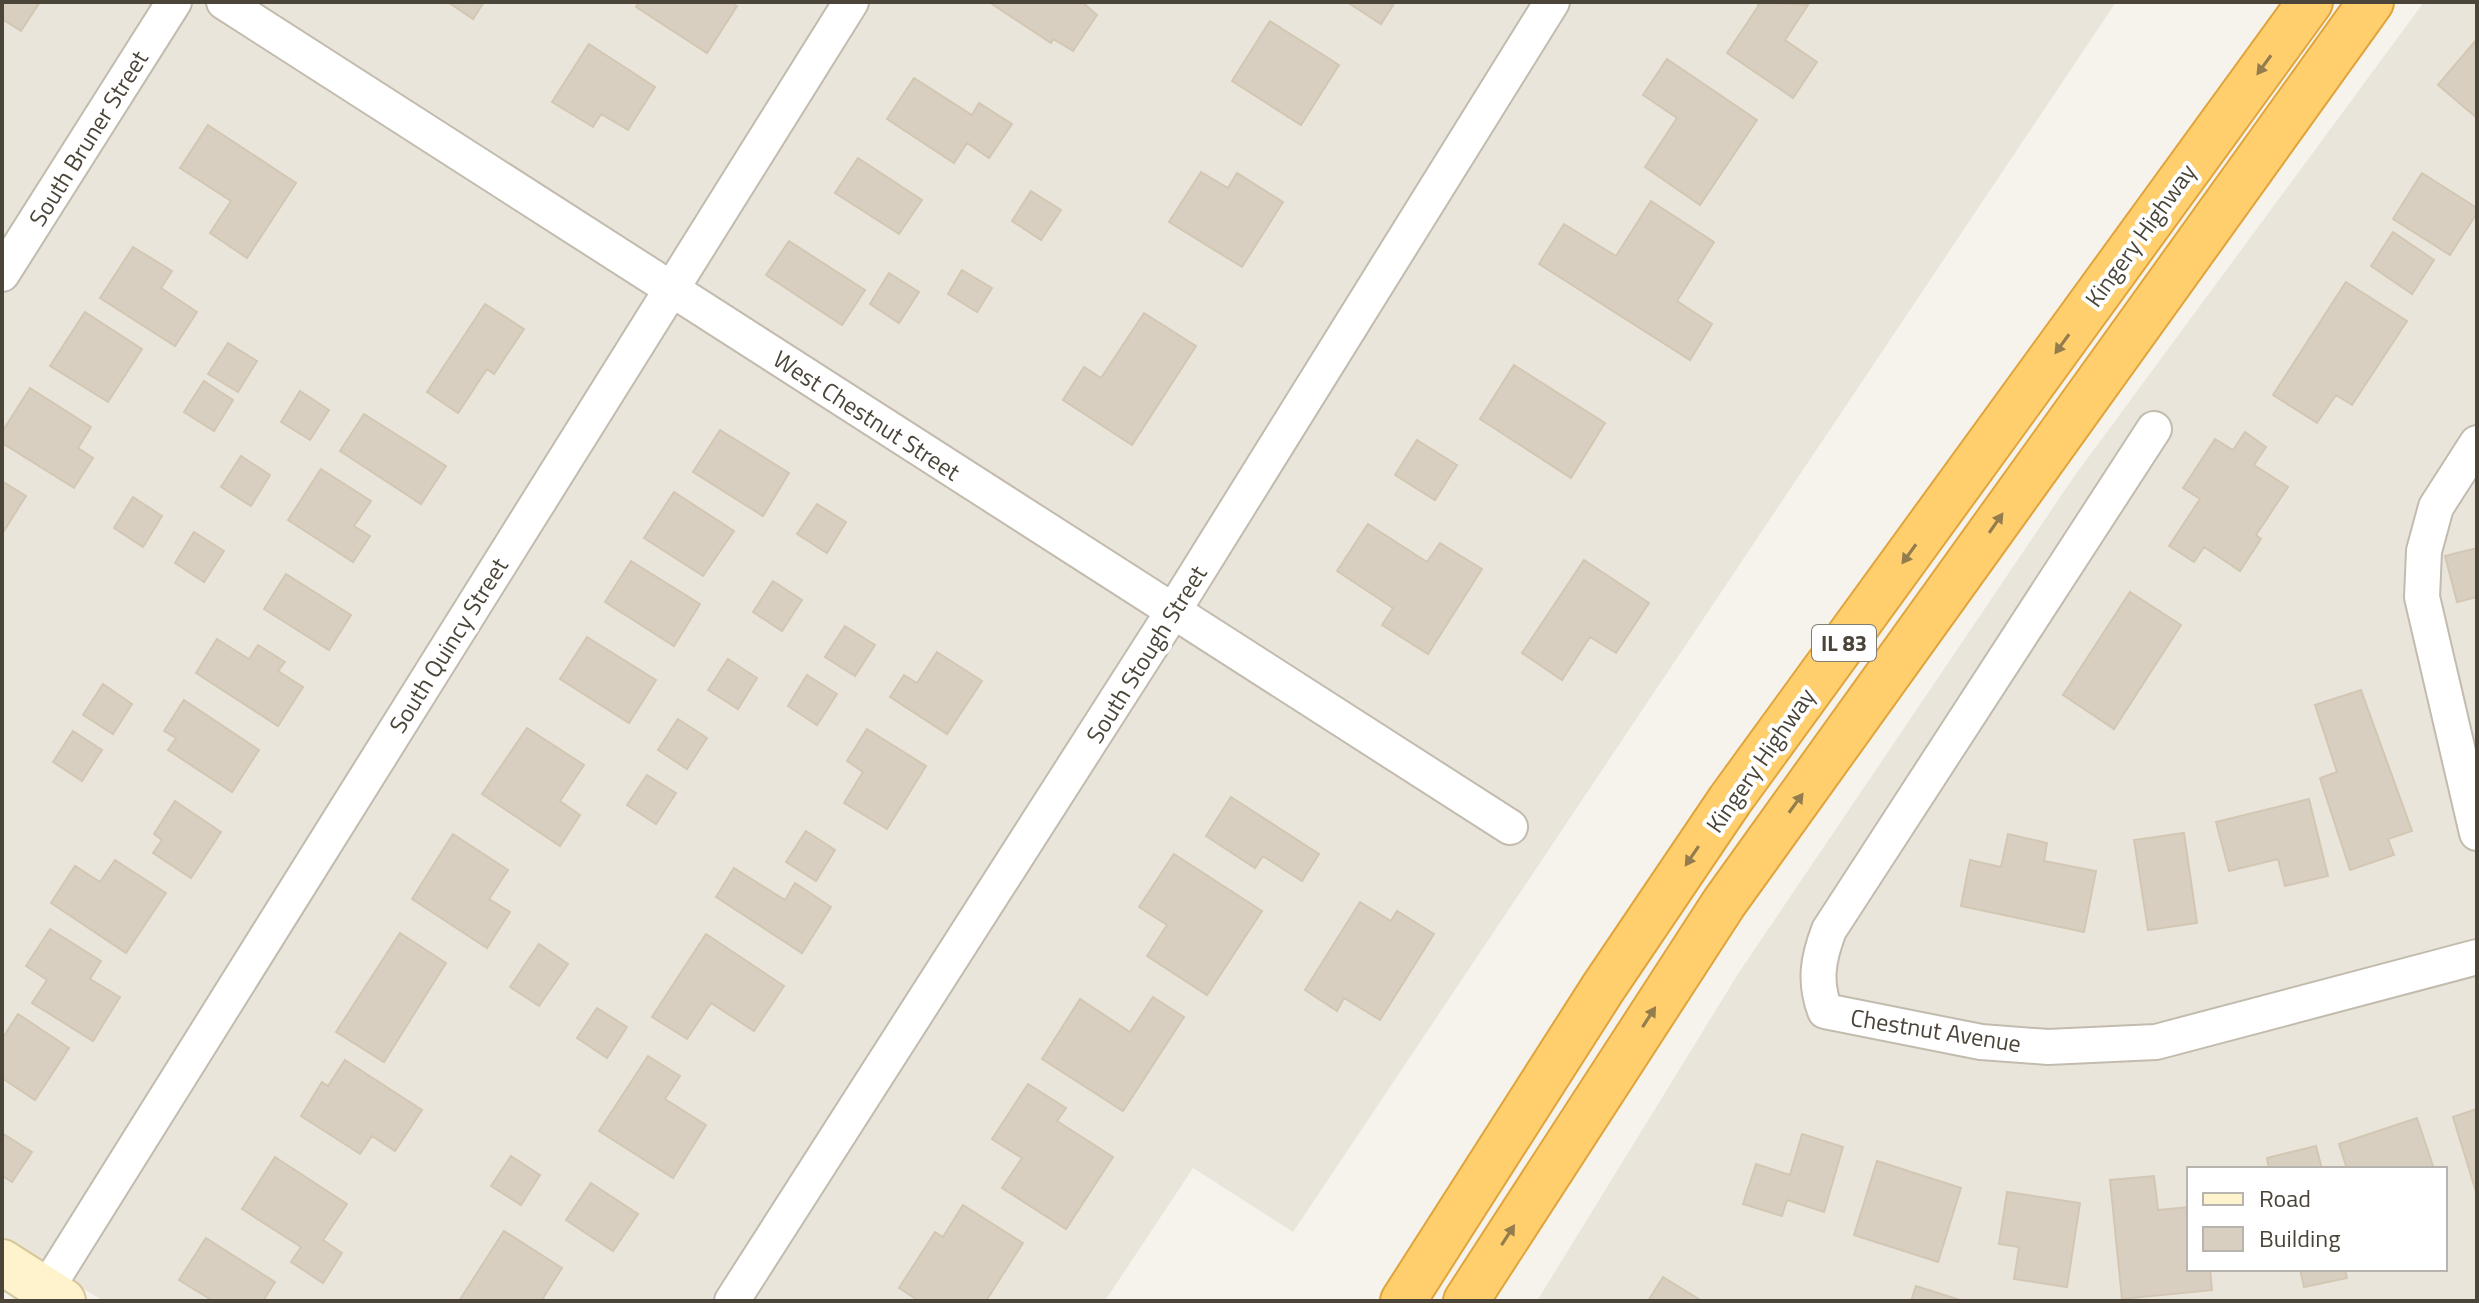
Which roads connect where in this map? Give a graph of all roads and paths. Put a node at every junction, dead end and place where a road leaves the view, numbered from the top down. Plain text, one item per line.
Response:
1 (174, 2) edge
2 (224, 2) edge
3 (851, 2) edge
4 (1552, 2) edge
5 (2310, 2) edge
6 (2371, 2) edge
7 (2, 274) edge
8 (670, 289) junction
9 (2154, 429) dead end
10 (2477, 443) edge
11 (1172, 613) junction
12 (1510, 827) dead end
13 (2477, 833) edge
14 (2477, 957) edge
15 (2, 1262) edge
16 (49, 1297) edge
17 (732, 1301) edge
18 (1403, 1301) edge
19 (1466, 1301) edge

1 - 7 street, South Bruner Street
2 - 8 street, West Chestnut Street
3 - 8 street, South Quincy Street
4 - 11 street, South Stough Street
5 -> 18 highway, Kingery Highway / IL 83
19 -> 6 highway, Kingery Highway / IL 83
8 - 11 street, West Chestnut Street
8 - 16 street, South Quincy Street
9 - 14 street, Chestnut Avenue
10 - 13 street
11 - 12 street, West Chestnut Street
11 - 17 street, South Stough Street
15 - 16 main road

